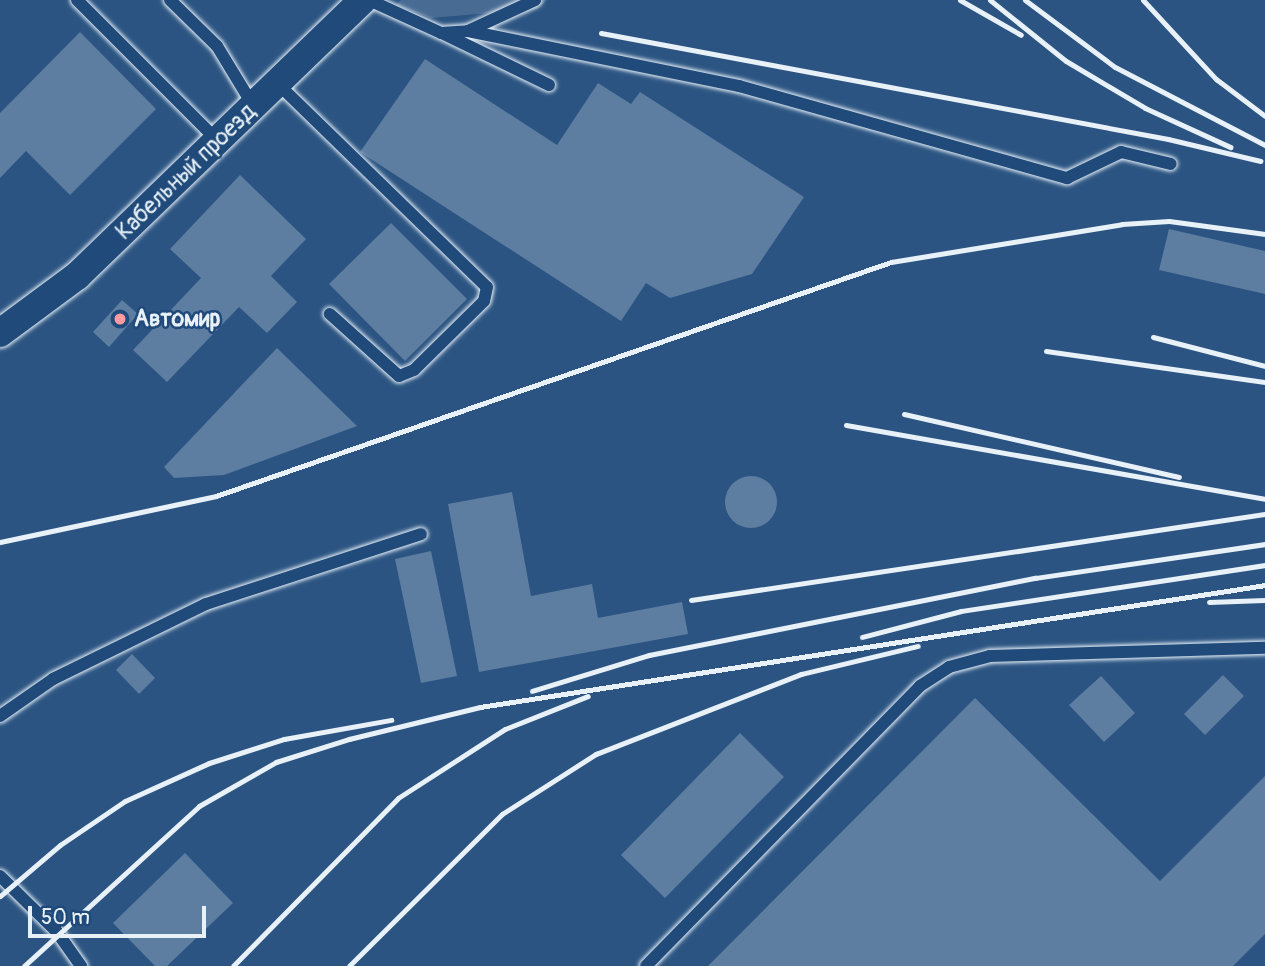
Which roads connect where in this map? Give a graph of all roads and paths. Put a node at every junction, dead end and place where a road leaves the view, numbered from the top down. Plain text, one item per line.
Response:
1 (77, 0) edge
2 (170, 0) edge
3 (363, 0) edge
4 (369, 0) edge
5 (535, 0) edge
6 (468, 31) junction
7 (441, 33) junction
8 (278, 84) junction
9 (549, 85) dead end
10 (254, 107) junction
11 (218, 141) junction
12 (1171, 164) dead end
13 (330, 314) dead end
14 (0, 333) edge
15 (421, 534) dead end
16 (1265, 648) edge
17 (0, 716) edge
18 (0, 876) edge
19 (81, 966) edge
20 (646, 966) edge

1 - 11 lane
2 - 10 lane
3 - 8 street, Кабельный проезд
4 - 7 lane
5 - 6 lane
6 - 7 lane
6 - 12 lane
7 - 9 lane
8 - 10 street, Кабельный проезд
8 - 13 lane
10 - 11 street, Кабельный проезд
11 - 14 street, Кабельный проезд
15 - 17 lane
16 - 20 lane
18 - 19 lane

